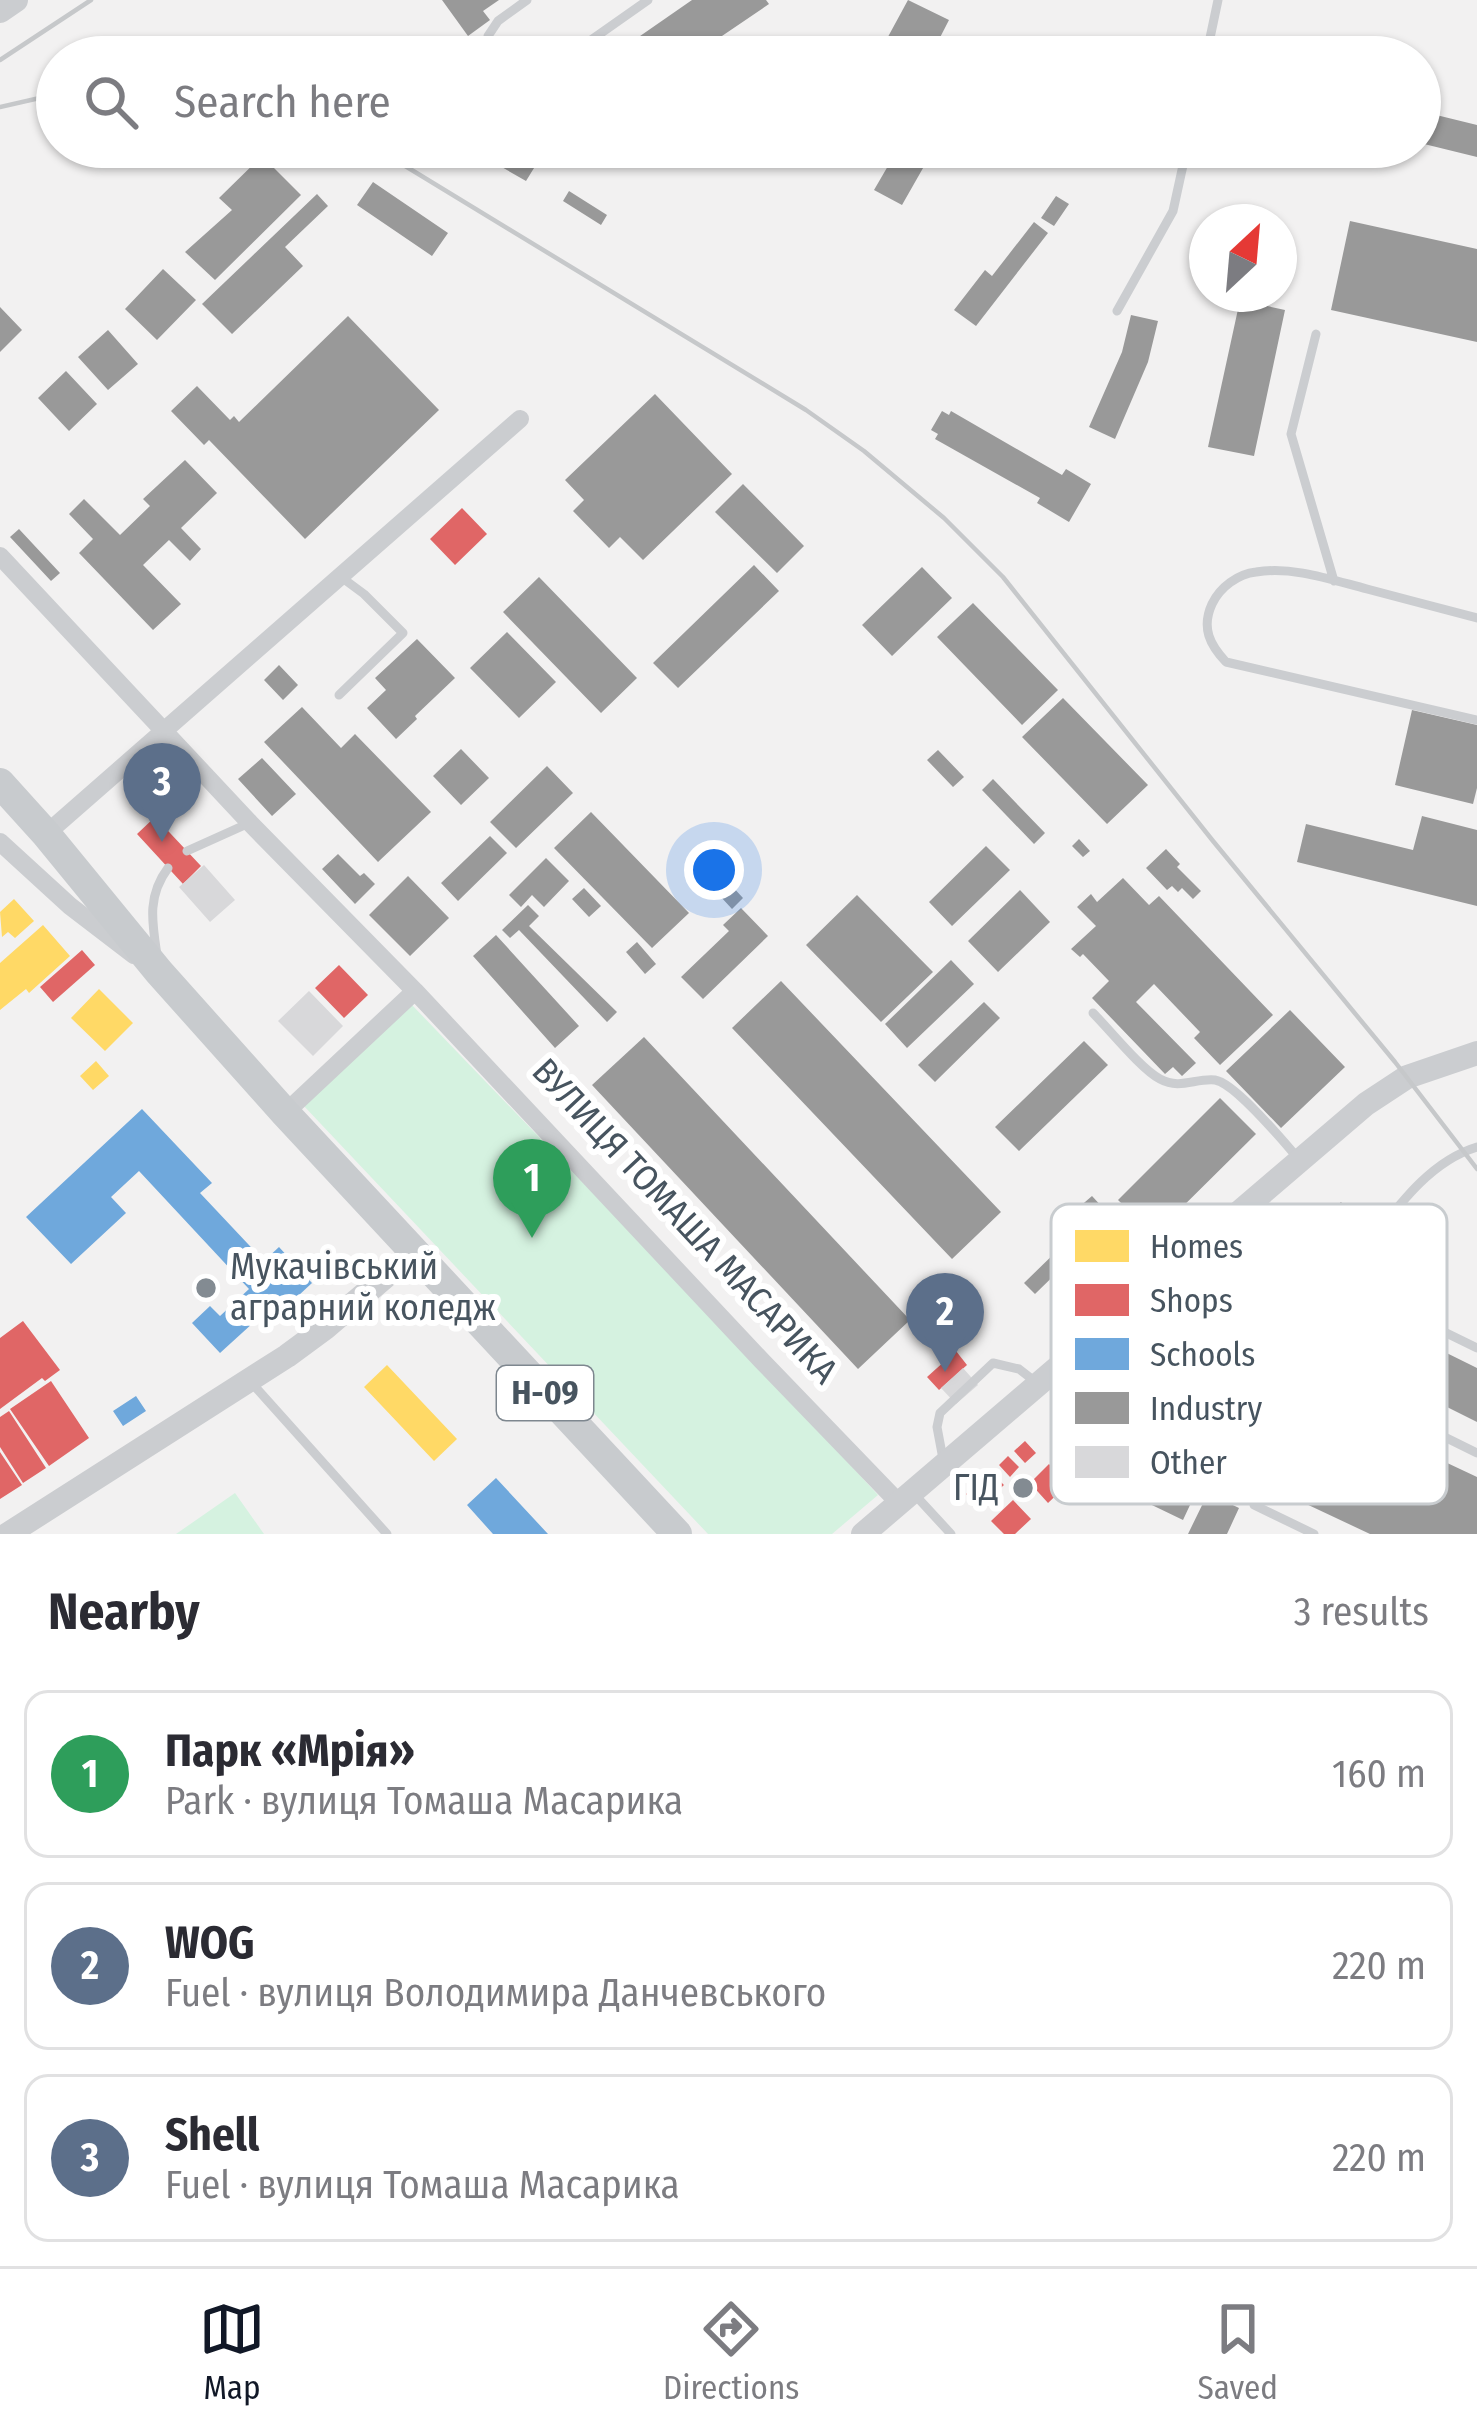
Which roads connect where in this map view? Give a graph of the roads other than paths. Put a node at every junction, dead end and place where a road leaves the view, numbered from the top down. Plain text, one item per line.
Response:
1 (16, 0) edge
2 (527, 0) edge
3 (648, 0) edge
4 (1218, 0) edge
5 (0, 11) edge
6 (488, 36) edge
7 (597, 36) edge
8 (1210, 36) edge
9 (1182, 168) edge
10 (1117, 311) dead end
11 (1316, 334) dead end
12 (520, 419) dead end
13 (0, 556) edge
14 (340, 577) junction
15 (1334, 581) junction
16 (1477, 618) edge
17 (339, 695) dead end
18 (1477, 720) edge
19 (165, 731) junction
20 (0, 783) edge
21 (250, 823) junction
22 (46, 833) junction
23 (0, 842) edge
24 (187, 851) dead end
25 (168, 868) dead end
26 (160, 972) junction
27 (415, 991) junction
28 (1093, 1013) dead end
29 (1477, 1053) edge
30 (285, 1113) junction
31 (1477, 1148) edge
32 (1299, 1160) junction
33 (1247, 1204) edge
34 (1402, 1204) edge
35 (414, 1252) junction
36 (1447, 1333) edge
37 (1477, 1348) edge
38 (1051, 1370) edge
39 (249, 1380) junction
40 (1036, 1383) junction
41 (1447, 1438) edge
42 (1477, 1453) edge
43 (944, 1463) junction
44 (1254, 1504) edge
45 (885, 1516) edge
46 (8, 1534) edge
47 (387, 1534) edge
48 (676, 1534) edge
49 (951, 1534) edge
50 (1314, 1534) edge

1 - 5 street
2 - 6 lane
3 - 7 lane
4 - 8 lane
9 - 10 lane
11 - 15 lane
12 - 14 street
13 - 19 street, ВУЛИЦЯ ТОМАША МАСАРИКА
14 - 17 lane
14 - 19 street
15 - 16 lane
15 - 18 lane
19 - 21 street, ВУЛИЦЯ ТОМАША МАСАРИКА
19 - 22 street
20 - 22 main road
21 - 24 lane
21 - 27 street, ВУЛИЦЯ ТОМАША МАСАРИКА
22 - 26 main road
23 - 26 street
25 - 26 lane
26 - 30 main road
27 - 30 street
27 - 45 street, ВУЛИЦЯ ТОМАША МАСАРИКА
28 - 32 lane
29 - 32 street
30 - 35 main road
31 - 34 lane
32 - 33 street
35 - 39 street
35 - 48 main road, Н-09
36 - 37 lane
38 - 40 street
39 - 46 street
39 - 47 lane
40 - 43 street
40 - 43 lane
41 - 42 lane
43 - 45 street
44 - 50 lane
45 - 49 lane

